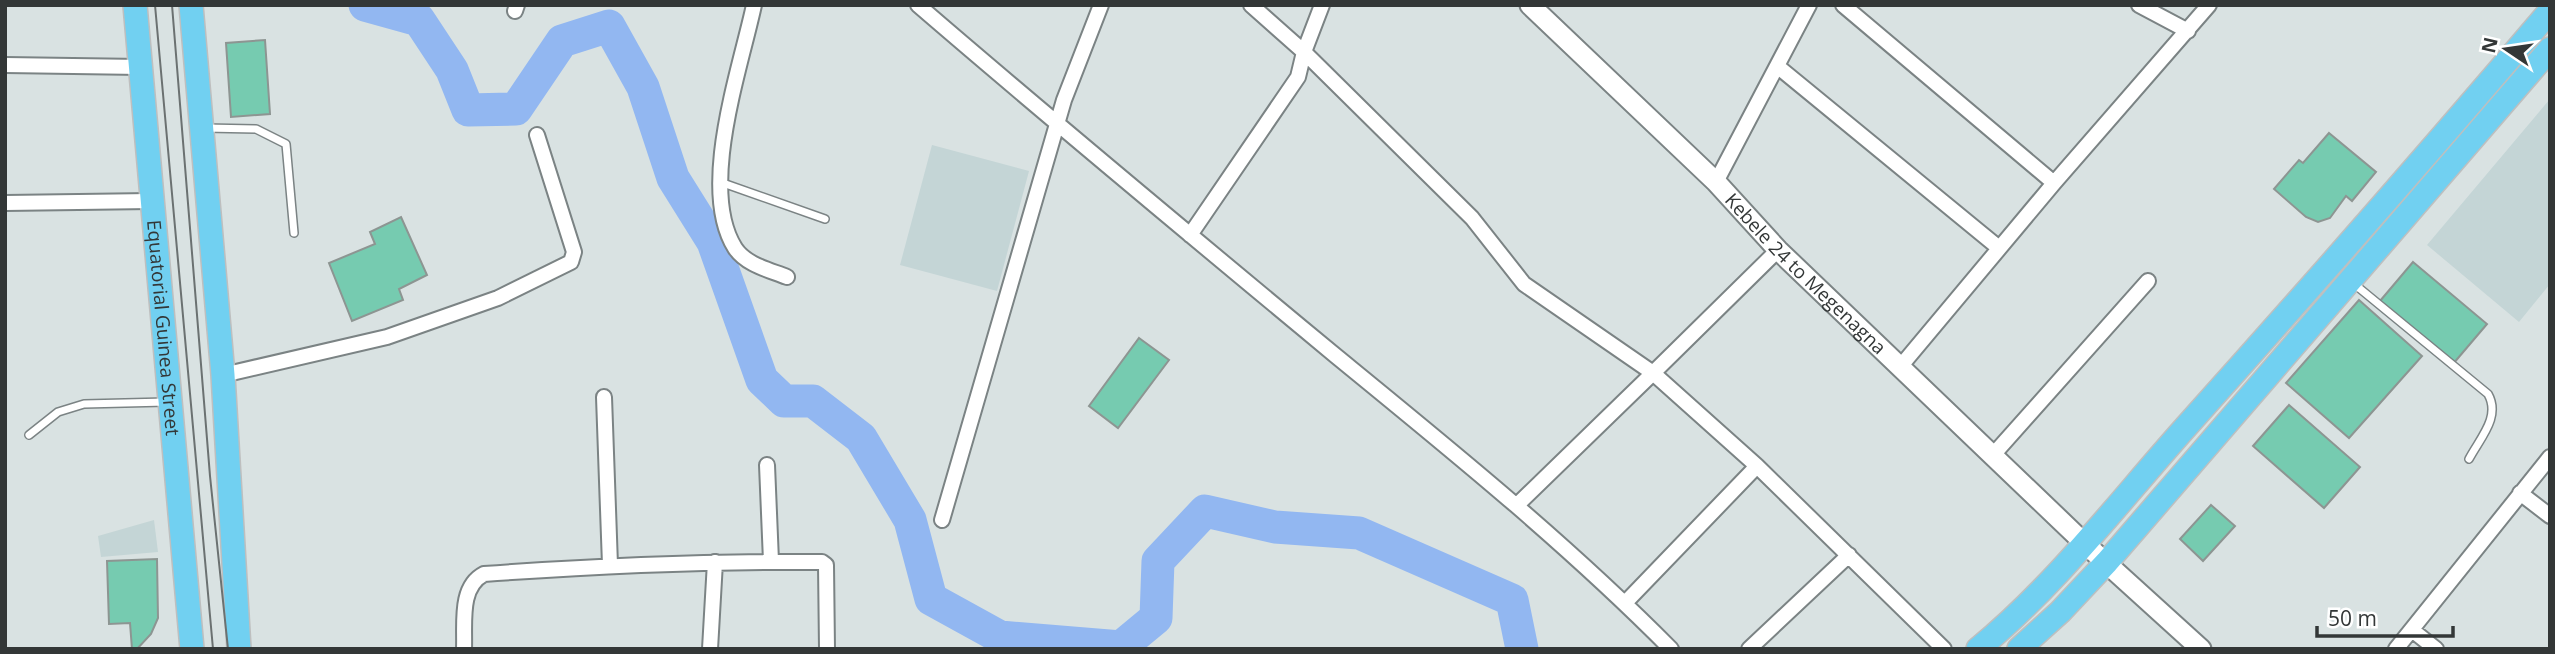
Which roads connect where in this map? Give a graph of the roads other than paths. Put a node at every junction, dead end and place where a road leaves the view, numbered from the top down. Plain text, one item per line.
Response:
1 (135, 5) edge
2 (191, 5) edge
3 (754, 5) edge
4 (918, 5) edge
5 (1101, 5) edge
6 (1251, 5) edge
7 (1322, 5) edge
8 (1530, 5) edge
9 (1809, 5) edge
10 (1843, 5) edge
11 (2138, 5) edge
12 (2209, 5) edge
13 (2550, 10) edge
14 (2188, 32) junction
15 (2550, 49) edge
16 (1304, 52) junction
17 (5, 65) edge
18 (1777, 66) junction
19 (141, 67) junction
20 (1059, 127) junction
21 (204, 128) junction
22 (537, 135) dead end
23 (719, 182) junction
24 (1716, 183) junction
25 (2054, 183) junction
26 (151, 201) junction
27 (5, 203) edge
28 (825, 219) dead end
29 (294, 233) dead end
30 (1190, 235) junction
31 (1999, 248) junction
32 (1778, 250) junction
33 (786, 277) dead end
34 (2148, 281) dead end
35 (2350, 281) junction
36 (1900, 367) junction
37 (1653, 373) junction
38 (223, 375) junction
39 (604, 397) dead end
40 (169, 402) junction
41 (29, 435) dead end
42 (1993, 455) junction
43 (2550, 457) edge
44 (2469, 459) dead end
45 (767, 465) dead end
46 (1757, 466) junction
47 (2520, 493) junction
48 (1517, 505) junction
49 (2550, 516) edge
50 (942, 520) dead end
51 (2083, 542) junction
52 (1849, 555) junction
53 (771, 561) junction
54 (715, 562) junction
55 (2107, 562) junction
56 (610, 565) junction
57 (1625, 603) junction
58 (188, 614) junction
59 (2412, 629) junction
60 (240, 645) edge
61 (184, 649) edge
62 (192, 649) edge
63 (464, 649) edge
64 (710, 649) edge
65 (827, 649) edge
66 (1671, 649) edge
67 (1749, 649) edge
68 (1944, 649) edge
69 (1978, 649) edge
70 (2019, 649) edge
71 (2201, 649) edge
72 (2396, 649) edge
73 (2435, 649) edge

1 - 19 main road, Equatorial Guinea Street
2 - 21 main road
3 - 23 street
4 - 20 street
5 - 20 street
6 - 16 street
7 - 16 street
8 - 24 main road, Kebele 24 to Megenagna
9 - 18 street
10 - 25 street
11 - 14 street
12 - 14 street
13 - 51 main road
14 - 25 street
15 - 35 main road
16 - 30 street
16 - 37 street
17 - 19 street
18 - 24 street
18 - 31 street
19 - 26 main road, Equatorial Guinea Street
20 - 30 street
20 - 50 street
21 - 29 lane
21 - 38 main road
22 - 38 street
23 - 28 lane
23 - 33 street
24 - 32 main road, Kebele 24 to Megenagna
25 - 31 street
26 - 27 street
26 - 40 main road, Equatorial Guinea Street
30 - 48 street
31 - 36 street
32 - 36 main road, Kebele 24 to Megenagna
32 - 37 street
34 - 42 street
35 - 44 lane
35 - 55 main road
36 - 42 main road, Kebele 24 to Megenagna
37 - 46 street
37 - 48 street
38 - 60 main road
39 - 56 street
40 - 41 lane
40 - 58 main road, Equatorial Guinea Street
42 - 51 main road, Kebele 24 to Megenagna
43 - 47 street
45 - 53 street
46 - 52 street
46 - 57 street
47 - 49 street
47 - 59 street
48 - 57 street
51 - 55 main road, Kebele 24 to Megenagna
51 - 69 main road
52 - 67 street
52 - 68 street
53 - 54 street
53 - 65 street
54 - 56 street
54 - 64 street
55 - 70 main road
55 - 71 main road
56 - 63 street
57 - 66 street
58 - 61 main road
58 - 62 main road, Equatorial Guinea Street
59 - 72 street
59 - 73 street

